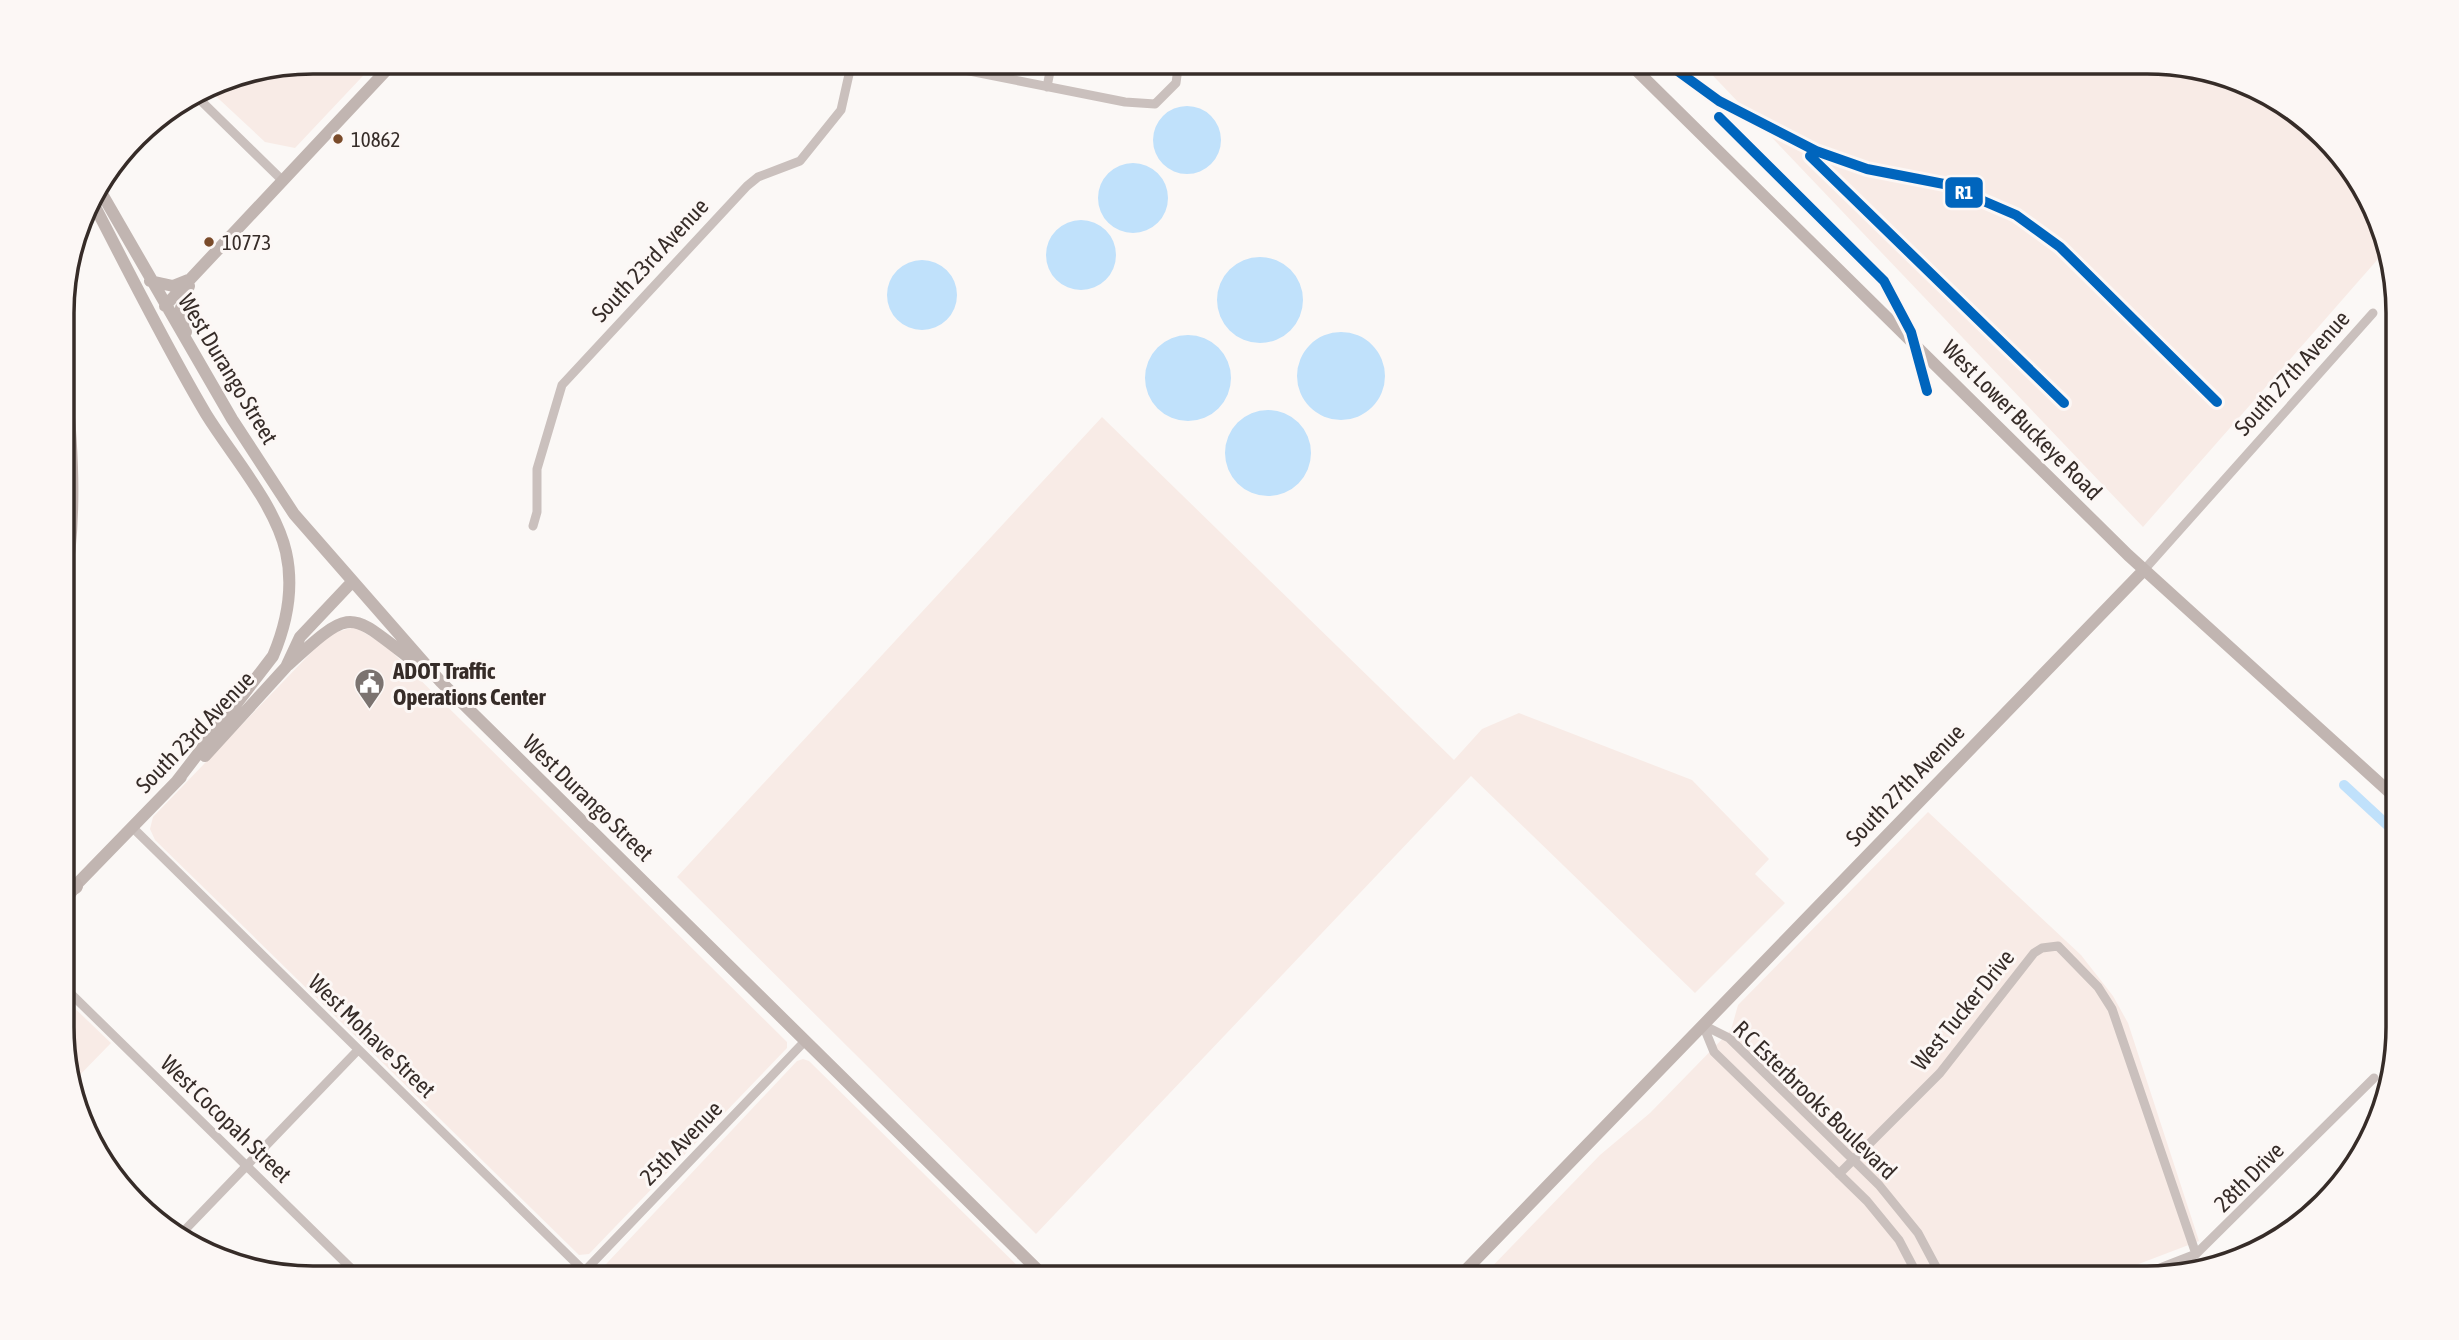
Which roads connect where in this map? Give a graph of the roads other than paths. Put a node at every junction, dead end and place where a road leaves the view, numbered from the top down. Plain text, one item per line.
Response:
1 (383, 74) edge
2 (849, 74) edge
3 (983, 74) edge
4 (1050, 74) edge
5 (1177, 74) edge
6 (1639, 74) edge
7 (1047, 87) junction
8 (201, 101) edge
9 (283, 181) junction
10 (103, 197) edge
11 (97, 210) edge
12 (192, 279) junction
13 (150, 281) junction
14 (165, 306) junction
15 (2373, 313) dead end
16 (196, 357) junction
17 (533, 526) dead end
18 (2144, 570) junction
19 (351, 583) junction
20 (286, 667) junction
21 (441, 682) junction
22 (177, 781) junction
23 (2386, 789) edge
24 (133, 828) junction
25 (74, 885) edge
26 (74, 997) edge
27 (1703, 1025) junction
28 (805, 1041) junction
29 (358, 1050) junction
30 (2374, 1078) dead end
31 (1854, 1160) junction
32 (246, 1166) junction
33 (1839, 1174) junction
34 (185, 1229) edge
35 (2196, 1254) junction
36 (349, 1266) edge
37 (572, 1266) edge
38 (590, 1266) edge
39 (1034, 1266) edge
40 (1470, 1266) edge
41 (1912, 1266) edge
42 (1936, 1266) edge
43 (2166, 1266) edge

1 - 9 main road
2 - 17 street, South 23rd Avenue
3 - 7 street
4 - 7 street
5 - 7 street
6 - 18 main road, West Lower Buckeye Road
8 - 9 street
9 - 12 main road
10 - 13 main road, West Durango Street
11 - 22 main road
12 - 13 main road
12 - 14 main road
12 - 16 main road
13 - 14 main road, West Durango Street
14 - 16 main road, West Durango Street
15 - 18 street, South 27th Avenue
16 - 19 main road, West Durango Street
18 - 23 main road, West Lower Buckeye Road
18 - 27 main road, South 27th Avenue
19 - 20 main road, South 23rd Avenue
19 - 21 main road, West Durango Street
20 - 21 main road
20 - 22 main road, South 23rd Avenue
21 - 28 main road, West Durango Street
22 - 24 main road, South 23rd Avenue
24 - 25 main road, South 23rd Avenue
24 - 29 street, West Mohave Street
26 - 32 street, West Cocopah Street
27 - 31 street, R C Esterbrooks Boulevard
27 - 33 street, R C Esterbrooks Boulevard
27 - 40 main road, South 27th Avenue
28 - 38 street, 25th Avenue
28 - 39 main road, West Durango Street
29 - 32 street
29 - 37 street, West Mohave Street
30 - 35 street, 28th Drive
31 - 33 street, West Tucker Drive
31 - 35 street, West Tucker Drive
31 - 42 street, R C Esterbrooks Boulevard
32 - 34 street
32 - 36 street, West Cocopah Street
33 - 41 street, R C Esterbrooks Boulevard
35 - 43 street, 28th Drive

